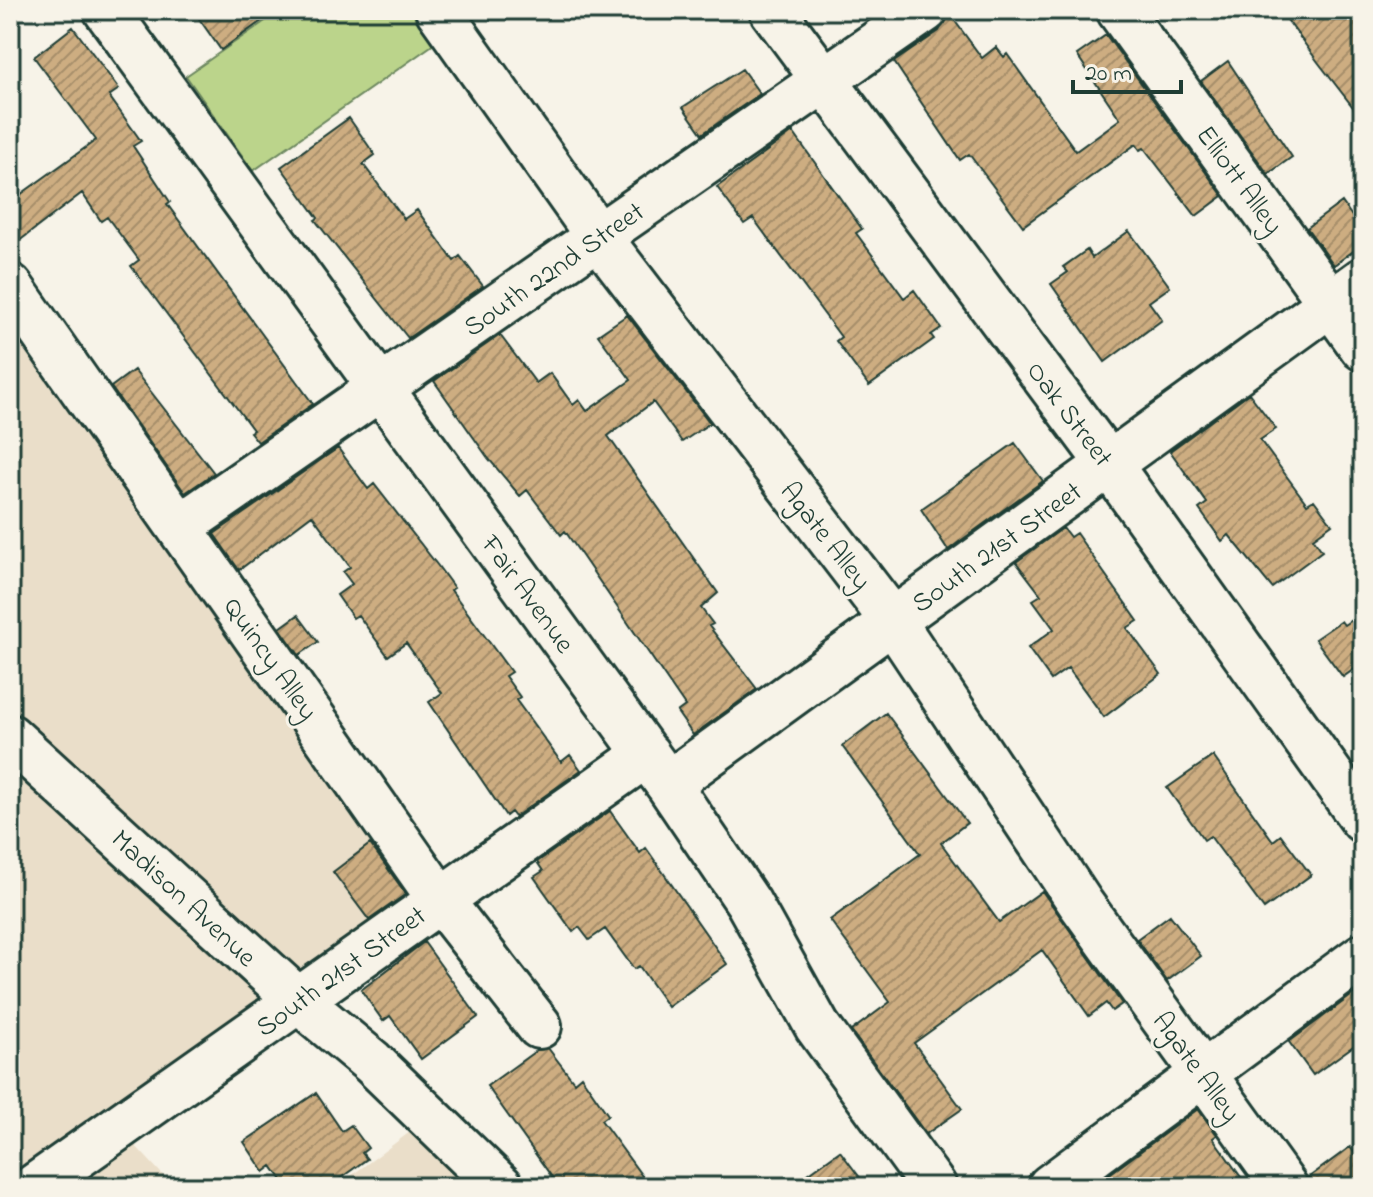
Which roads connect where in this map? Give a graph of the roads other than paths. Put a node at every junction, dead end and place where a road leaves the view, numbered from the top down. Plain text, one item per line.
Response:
1 (106, 10) edge
2 (438, 10) edge
3 (772, 10) edge
4 (925, 10) edge
5 (1119, 10) edge
6 (823, 80) junction
7 (598, 236) junction
8 (10, 286) edge
9 (1347, 292) edge
10 (1363, 348) edge
11 (381, 388) junction
12 (1109, 464) junction
13 (181, 526) junction
14 (893, 621) junction
15 (10, 737) edge
16 (657, 769) junction
17 (1363, 820) edge
18 (439, 898) junction
19 (1363, 956) edge
20 (300, 1002) junction
21 (539, 1026) dead end
22 (1202, 1072) junction
23 (34, 1187) edge
24 (501, 1187) edge
25 (934, 1187) edge
26 (1050, 1187) edge
27 (1285, 1187) edge

1 - 11 street, Fair Avenue
2 - 7 street, Agate Alley
3 - 6 street, Oak Street
4 - 6 street, South 22nd Street
5 - 9 street, Elliott Alley
6 - 7 street, South 22nd Street
6 - 12 street, Oak Street
7 - 11 street, South 22nd Street
7 - 14 street, Agate Alley
8 - 13 street, Quincy Alley
9 - 10 street, Elliott Alley
9 - 12 street, South 21st Street
11 - 13 street, South 22nd Street
11 - 16 street, Fair Avenue
12 - 14 street, South 21st Street
12 - 17 street, Oak Street
13 - 18 street, Quincy Alley
14 - 16 street, South 21st Street
14 - 22 street, Agate Alley
15 - 20 street, Madison Avenue
16 - 18 street, South 21st Street
16 - 25 street, Fair Avenue
18 - 20 street, South 21st Street
18 - 21 street, Quincy Alley
19 - 22 street
20 - 23 street, South 21st Street
20 - 24 street, Madison Avenue
22 - 26 street
22 - 27 street, Agate Alley

